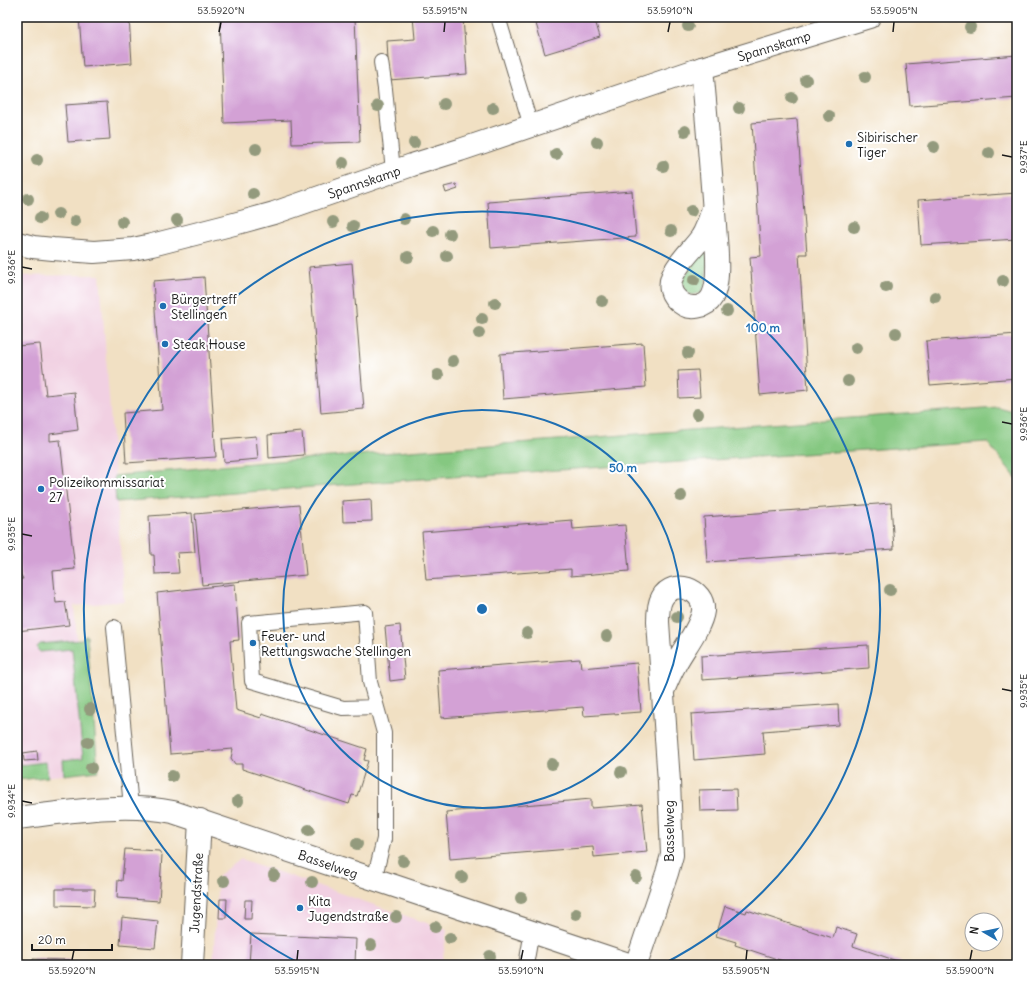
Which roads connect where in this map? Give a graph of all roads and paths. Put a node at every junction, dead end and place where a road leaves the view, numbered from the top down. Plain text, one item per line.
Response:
1 (498, 17) edge
2 (869, 17) edge
3 (381, 62) dead end
4 (702, 68) junction
5 (531, 126) junction
6 (393, 171) junction
7 (714, 208) dead end
8 (17, 243) edge
9 (114, 627) dead end
10 (663, 691) dead end
11 (376, 707) junction
12 (131, 807) junction
13 (17, 818) edge
14 (200, 820) junction
15 (374, 880) junction
16 (532, 931) junction
17 (192, 965) edge
18 (526, 965) edge
19 (632, 965) edge
20 (636, 965) edge

1 - 5 lane
2 - 4 street, Spannskamp
3 - 6 lane
4 - 5 street, Spannskamp
4 - 7 street
5 - 6 street, Spannskamp
6 - 8 street, Spannskamp
9 - 12 lane
10 - 20 street, Basselweg
11 - 11 lane
11 - 15 lane
12 - 13 street, Basselweg
12 - 14 street, Basselweg
14 - 15 street, Basselweg
14 - 17 street, Jugendstraße
15 - 16 street, Basselweg
16 - 18 lane
16 - 19 street, Basselweg

